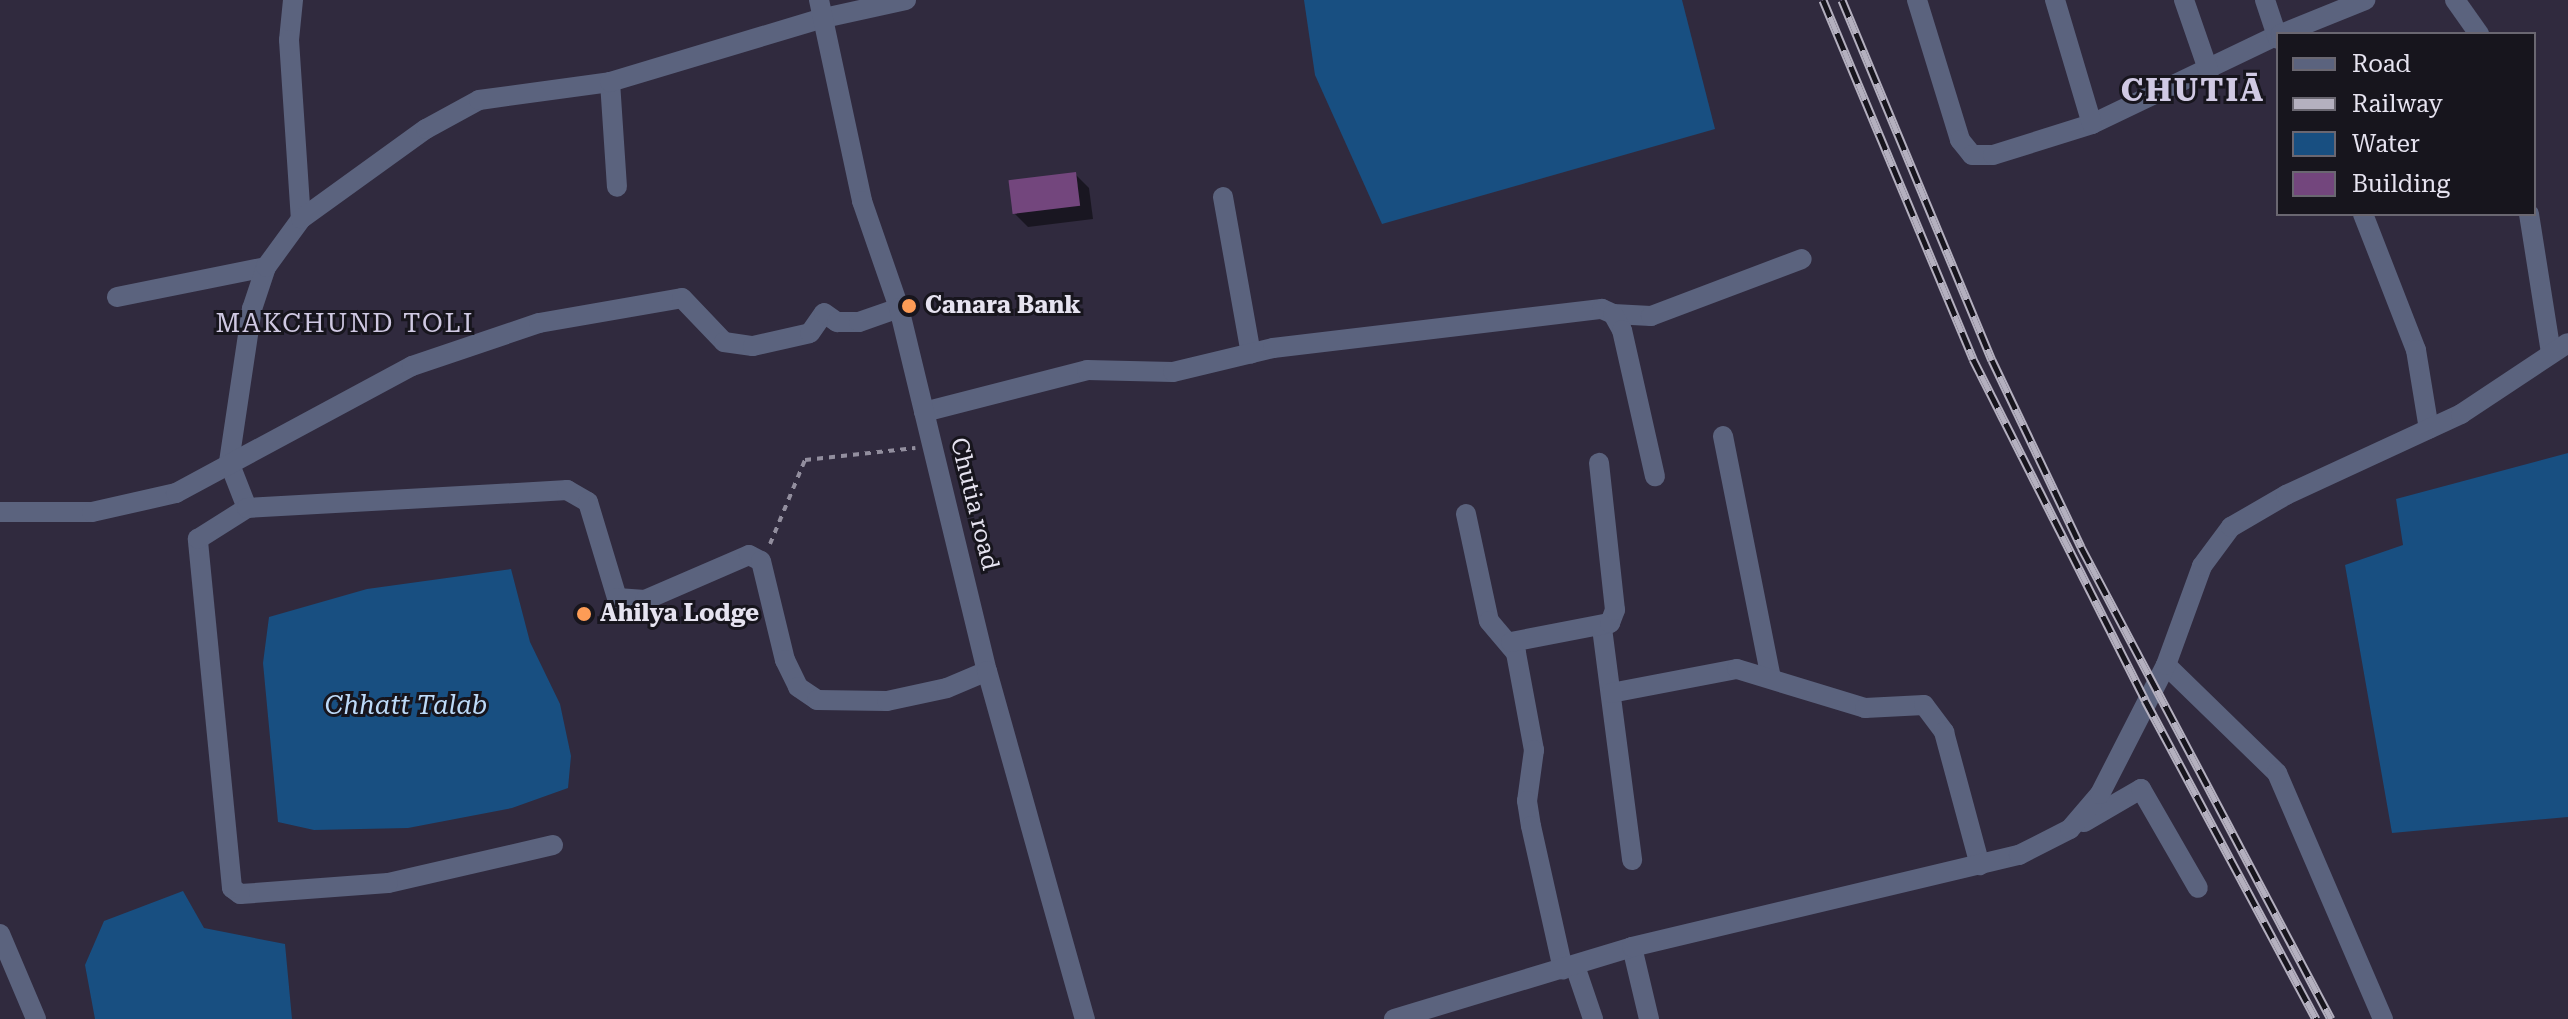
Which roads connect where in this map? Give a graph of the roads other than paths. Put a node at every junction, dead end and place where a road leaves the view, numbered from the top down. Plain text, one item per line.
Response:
1 (293, 0) edge
2 (906, 0) edge
3 (1917, 0) edge
4 (2055, 0) edge
5 (2184, 0) edge
6 (2265, 0) edge
7 (2365, 0) edge
8 (2461, 2) edge
9 (821, 9) edge
10 (2277, 32) edge
11 (2288, 32) edge
12 (2478, 32) edge
13 (2276, 37) edge
14 (2209, 72) junction
15 (610, 82) junction
16 (2092, 124) junction
17 (617, 187) dead end
18 (1223, 197) dead end
19 (2364, 216) edge
20 (2529, 216) edge
21 (301, 219) junction
22 (1802, 259) dead end
23 (266, 267) junction
24 (117, 297) dead end
25 (899, 308) junction
26 (1613, 314) junction
27 (2560, 348) edge
28 (1251, 354) junction
29 (924, 412) junction
30 (2429, 429) junction
31 (1723, 436) dead end
32 (229, 462) junction
33 (1599, 463) dead end
34 (1655, 476) dead end
35 (247, 508) junction
36 (0, 512) edge
37 (1466, 514) dead end
38 (1602, 628) junction
39 (1511, 642) junction
40 (2166, 665) junction
41 (987, 671) junction
42 (1771, 678) junction
43 (1611, 693) junction
44 (2070, 829) junction
45 (553, 845) dead end
46 (1632, 860) dead end
47 (1980, 865) junction
48 (2198, 888) dead end
49 (0, 934) edge
50 (1632, 947) junction
51 (1569, 967) junction
52 (1441, 1012) edge
53 (36, 1019) edge
54 (1085, 1019) edge
55 (1394, 1019) edge
56 (1593, 1019) edge
57 (1649, 1019) edge
58 (2383, 1019) edge

1 - 21 street
2 - 9 street
3 - 16 street
4 - 16 street
5 - 14 street
6 - 10 street
7 - 11 street
8 - 12 street
9 - 15 street
9 - 25 street, Chutia road
13 - 14 street
14 - 16 street
15 - 17 street
15 - 21 street
18 - 28 street
19 - 30 street
20 - 27 street
21 - 23 street
22 - 26 street
23 - 24 street
23 - 32 street
25 - 29 street, Chutia road
25 - 32 street
26 - 28 street
26 - 34 street
27 - 30 street
28 - 29 street
29 - 41 street, Chutia road
30 - 40 street
31 - 42 street
32 - 35 street
32 - 36 street
33 - 38 street
35 - 41 street
35 - 45 street
37 - 39 street
38 - 39 street
38 - 43 street
39 - 51 street
40 - 44 street
40 - 58 street
41 - 54 street, Chutia road
42 - 43 street
42 - 47 street
43 - 46 street
44 - 47 street
44 - 48 street
47 - 50 street
49 - 53 street
50 - 51 street
50 - 57 street
51 - 52 street
51 - 56 street
52 - 55 street

